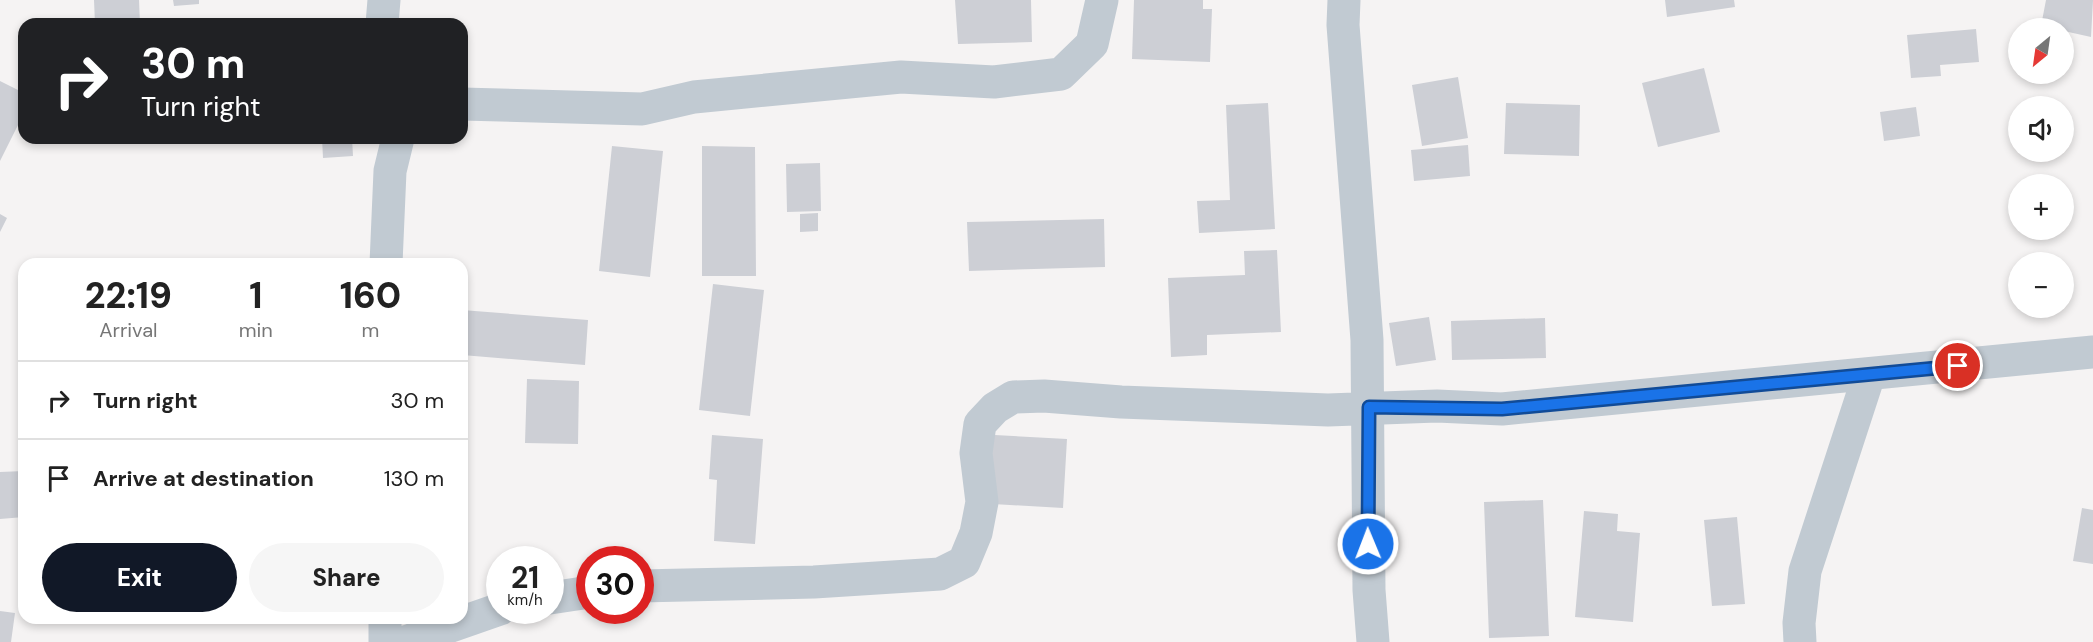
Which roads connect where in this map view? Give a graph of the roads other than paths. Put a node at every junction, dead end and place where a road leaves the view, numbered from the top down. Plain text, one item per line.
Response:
1 (384, 0) edge
2 (1102, 0) edge
3 (1344, 0) edge
4 (382, 18) edge
5 (468, 104) edge
6 (397, 144) edge
7 (386, 258) edge
8 (2093, 352) edge
9 (1869, 375) junction
10 (1369, 407) junction
11 (654, 586) edge
12 (486, 614) edge
13 (468, 620) edge
14 (385, 624) edge
15 (457, 624) edge
16 (385, 642) edge
17 (405, 642) edge
18 (1373, 642) edge
19 (1800, 642) edge

1 - 4 street
2 - 5 street
3 - 10 street
6 - 7 street
8 - 9 street
9 - 10 street
9 - 19 street
10 - 11 street
10 - 18 street
12 - 13 street
14 - 16 street
15 - 17 street

